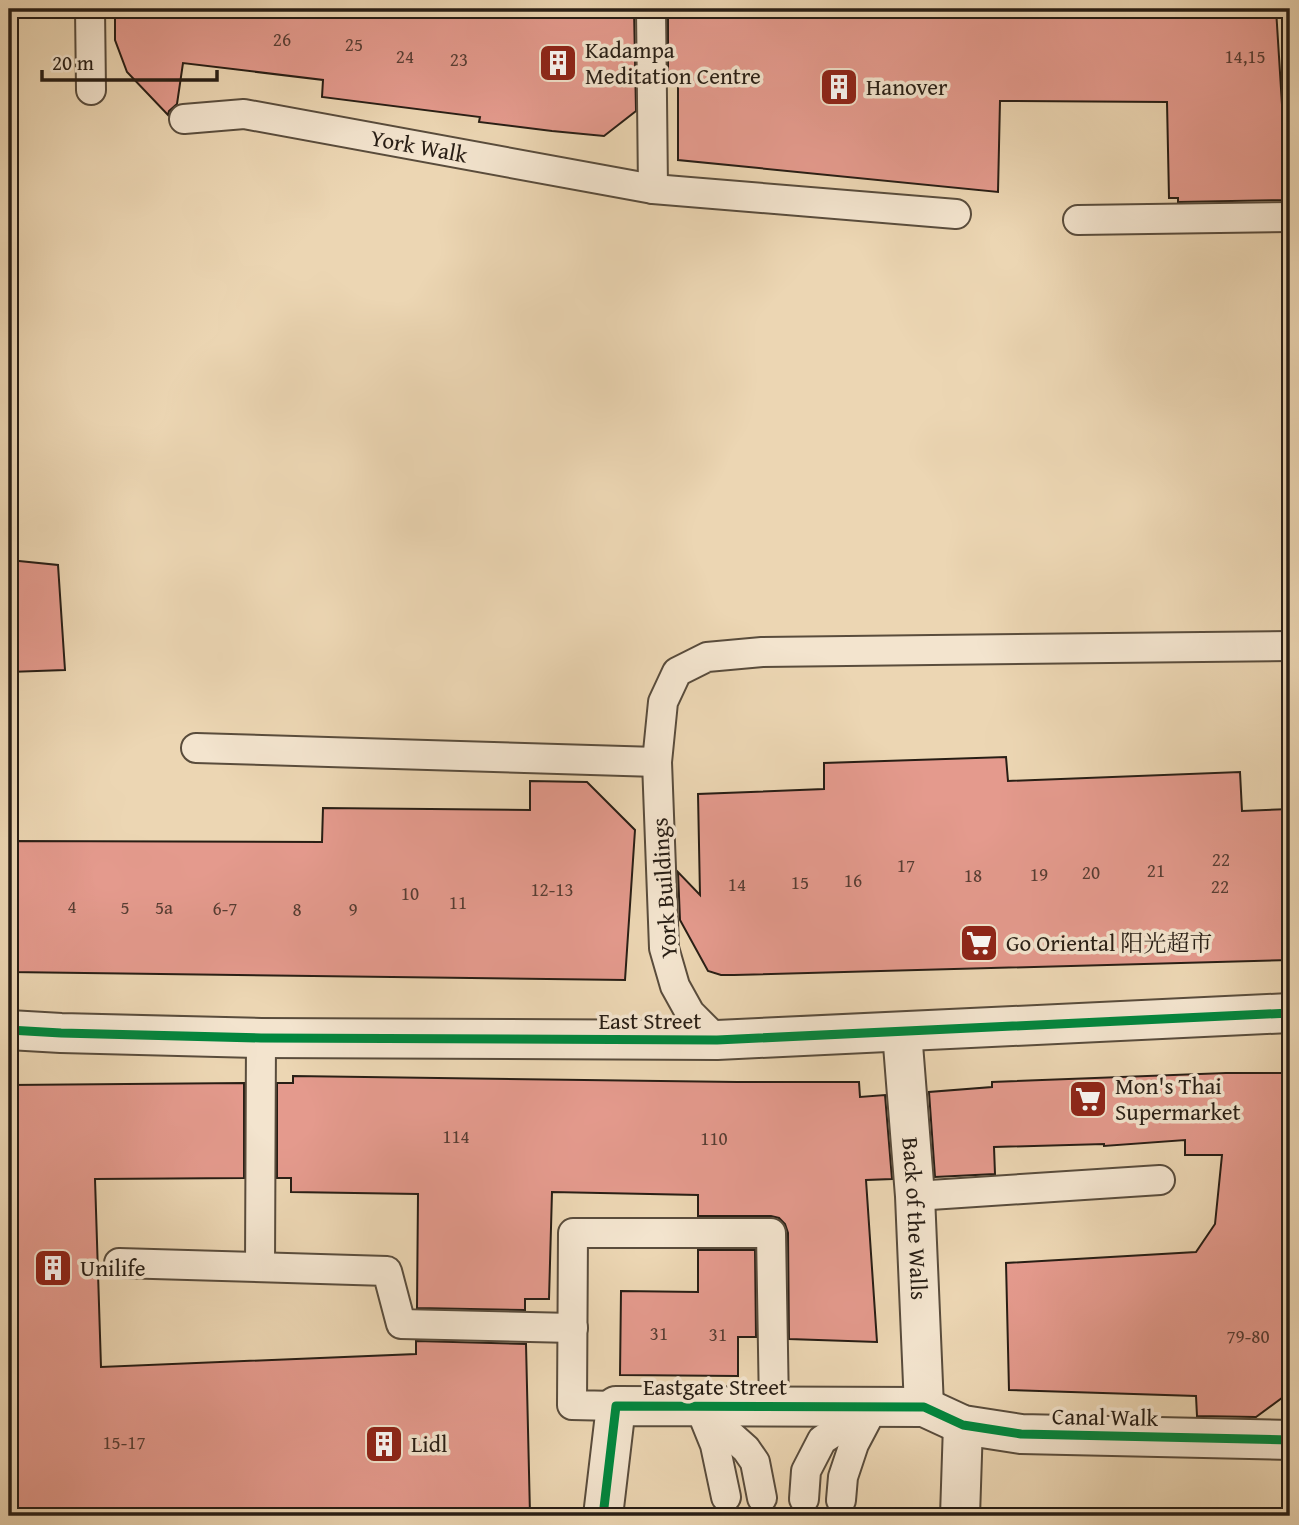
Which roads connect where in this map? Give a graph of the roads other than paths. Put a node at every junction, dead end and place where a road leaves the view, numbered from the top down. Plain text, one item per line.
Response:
1 (90, 9) edge
2 (650, 9) edge
3 (92, 90) dead end
4 (184, 119) dead end
5 (653, 189) junction
6 (956, 214) dead end
7 (1290, 217) edge
8 (1078, 220) dead end
9 (1290, 646) edge
10 (196, 748) dead end
11 (657, 762) junction
12 (1290, 1013) edge
13 (9, 1030) edge
14 (902, 1032) junction
15 (261, 1038) junction
16 (717, 1040) junction
17 (1160, 1180) dead end
18 (915, 1196) junction
19 (119, 1263) dead end
20 (260, 1266) junction
21 (573, 1328) junction
22 (616, 1406) junction
23 (874, 1406) junction
24 (699, 1407) junction
25 (774, 1407) junction
26 (924, 1407) junction
27 (963, 1425) junction
28 (1290, 1440) edge
29 (726, 1497) dead end
30 (762, 1499) dead end
31 (804, 1499) dead end
32 (841, 1500) dead end
33 (603, 1516) edge
34 (960, 1516) edge

1 - 3 lane
2 - 5 lane
4 - 5 lane, York Walk
5 - 6 lane, York Walk
7 - 8 lane
9 - 11 lane, York Buildings
10 - 11 lane
11 - 16 lane, York Buildings
12 - 14 street, East Street
13 - 15 street, East Street
14 - 16 street, East Street
14 - 18 street, Back of the Walls
15 - 16 street, East Street
15 - 20 lane
17 - 18 lane
18 - 26 street, Back of the Walls
19 - 20 lane
20 - 21 lane
21 - 22 lane
21 - 25 lane
22 - 24 street, Eastgate Street
22 - 33 street, Eastgate Street
23 - 25 street, Eastgate Street
23 - 26 street, Eastgate Street
23 - 31 lane
23 - 32 lane
24 - 25 street, Eastgate Street
24 - 29 lane
24 - 30 lane
26 - 27 street, Canal Walk
27 - 28 street, Canal Walk
27 - 34 street

